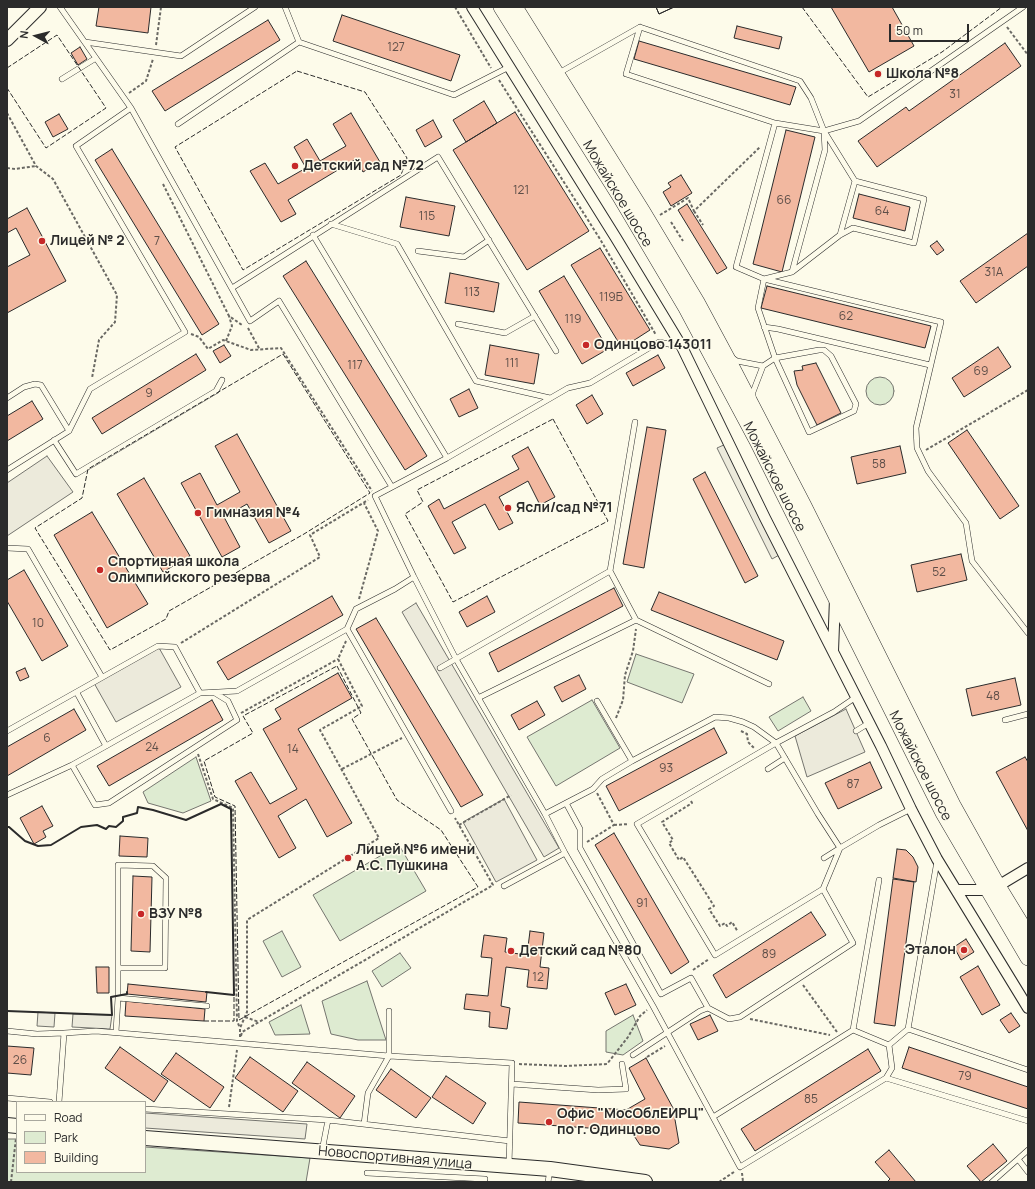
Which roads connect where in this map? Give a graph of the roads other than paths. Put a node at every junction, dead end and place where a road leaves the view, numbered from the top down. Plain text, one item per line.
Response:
1 (40, 7) edge
2 (60, 7) edge
3 (255, 7) edge
4 (285, 7) edge
5 (472, 7) edge
6 (501, 7) edge
7 (515, 7) edge
8 (1022, 7) edge
9 (640, 27) junction
10 (7, 40) edge
11 (85, 42) junction
12 (299, 42) junction
13 (96, 58) junction
14 (509, 67) junction
15 (557, 74) junction
16 (62, 79) dead end
17 (131, 108) junction
18 (775, 123) junction
19 (178, 124) dead end
20 (824, 131) junction
21 (855, 181) junction
22 (331, 224) junction
23 (313, 235) junction
24 (840, 235) junction
25 (489, 240) junction
26 (418, 251) dead end
27 (792, 272) junction
28 (764, 279) junction
29 (232, 288) junction
30 (535, 316) junction
31 (458, 324) dead end
32 (764, 327) junction
33 (702, 339) junction
34 (682, 347) junction
35 (556, 351) dead end
36 (725, 354) junction
37 (775, 358) junction
38 (930, 365) junction
39 (763, 366) junction
40 (222, 380) dead end
41 (7, 398) edge
42 (550, 398) junction
43 (753, 408) junction
44 (635, 422) dead end
45 (69, 431) junction
46 (54, 440) junction
47 (447, 458) junction
48 (7, 470) edge
49 (392, 487) junction
50 (7, 548) edge
51 (610, 571) junction
52 (414, 577) junction
53 (835, 597) junction
54 (637, 620) junction
55 (348, 631) junction
56 (1028, 633) edge
57 (833, 652) junction
58 (456, 659) junction
59 (440, 668) dead end
60 (102, 677) junction
61 (769, 684) dead end
62 (214, 692) junction
63 (76, 693) junction
64 (200, 693) junction
65 (856, 697) junction
66 (478, 698) junction
67 (597, 702) dead end
68 (1028, 714) edge
69 (1005, 720) dead end
70 (869, 723) junction
71 (7, 731) edge
72 (856, 731) dead end
73 (776, 743) junction
74 (106, 746) junction
75 (785, 758) junction
76 (632, 761) junction
77 (72, 765) junction
78 (768, 769) dead end
79 (7, 795) edge
80 (566, 803) junction
81 (911, 809) junction
82 (451, 811) road end
83 (546, 814) junction
84 (840, 848) junction
85 (565, 853) junction
86 (824, 858) dead end
87 (937, 859) junction
88 (1028, 868) edge
89 (880, 880) dead end
90 (504, 886) dead end
91 (993, 888) junction
92 (823, 889) junction
93 (956, 890) junction
94 (1028, 935) edge
95 (1028, 958) edge
96 (118, 968) junction
97 (118, 998) junction
98 (207, 1006) dead end
99 (708, 1008) junction
100 (1028, 1008) edge
101 (389, 1011) dead end
102 (908, 1029) junction
103 (854, 1030) junction
104 (7, 1032) edge
105 (116, 1032) junction
106 (64, 1033) junction
107 (667, 1033) junction
108 (889, 1045) junction
109 (633, 1055) dead end
110 (389, 1056) junction
111 (622, 1064) dead end
112 (1028, 1070) edge
113 (886, 1078) junction
114 (512, 1084) junction
115 (7, 1098) edge
116 (39, 1101) edge
117 (59, 1101) edge
118 (146, 1109) edge
119 (713, 1117) junction
120 (328, 1120) junction
121 (1028, 1121) edge
122 (364, 1124) junction
123 (7, 1125) edge
124 (16, 1130) edge
125 (146, 1138) edge
126 (510, 1141) junction
127 (1028, 1150) edge
128 (322, 1152) junction
129 (1018, 1159) junction
130 (486, 1165) junction
131 (509, 1167) junction
132 (1028, 1172) edge
133 (367, 1173) dead end
134 (549, 1176) edge
135 (485, 1181) edge
136 (645, 1182) edge
137 (992, 1182) edge

1 - 10 street
2 - 11 lane
3 - 11 lane
4 - 12 lane
5 - 14 street
6 - 33 main road, Можайское шоссе
7 - 15 main road, Можайское шоссе
8 - 20 lane
9 - 15 lane
9 - 18 lane
9 - 20 lane
11 - 13 lane
12 - 14 lane
12 - 19 lane
13 - 16 lane
13 - 17 lane
14 - 34 street
15 - 36 main road, Можайское шоссе
17 - 29 lane
17 - 45 lane
18 - 20 lane
18 - 28 lane
20 - 21 lane
20 - 27 lane
21 - 24 lane
21 - 24 lane
22 - 23 lane
22 - 25 lane
22 - 42 lane
23 - 29 lane
23 - 47 lane
24 - 27 lane
25 - 26 lane
25 - 30 lane
27 - 28 lane
28 - 32 lane
28 - 38 lane
29 - 49 lane
30 - 31 lane
30 - 35 lane
32 - 37 lane
32 - 38 lane
33 - 34 lane
33 - 53 main road, Можайское шоссе
34 - 42 lane
34 - 57 street
36 - 39 lane
36 - 43 main road, Можайское шоссе
37 - 37 lane
37 - 39 lane
38 - 56 lane
39 - 43 lane
40 - 46 lane
41 - 45 lane
42 - 47 lane
43 - 91 main road, Можайское шоссе
44 - 51 lane
45 - 46 lane
46 - 48 lane
47 - 49 lane
49 - 52 lane
50 - 60 lane
51 - 54 lane
51 - 58 lane
52 - 55 lane
52 - 58 lane
53 - 57 street
53 - 91 main road, Можайское шоссе
54 - 61 lane
54 - 66 lane
55 - 62 lane
55 - 82 lane
57 - 65 street
58 - 59 lane
58 - 66 lane
60 - 63 lane
60 - 64 lane
62 - 64 lane
62 - 77 lane
63 - 71 lane
63 - 74 lane
64 - 74 lane
65 - 70 street
65 - 73 lane
66 - 83 lane
67 - 76 lane
68 - 69 lane
70 - 72 lane
70 - 81 street
73 - 75 lane
73 - 76 lane
73 - 92 lane
74 - 77 lane
75 - 78 lane
75 - 84 lane
76 - 80 lane
77 - 79 lane
80 - 83 lane
80 - 99 lane
81 - 84 lane
81 - 87 street
83 - 85 lane
84 - 86 lane
84 - 92 lane
85 - 90 lane
85 - 107 lane
87 - 93 street
87 - 102 lane
88 - 91 street
89 - 103 lane
91 - 93 street
91 - 94 main road, Можайское шоссе
91 - 95 main road, Можайское шоссе
92 - 99 lane
93 - 100 street
96 - 96 lane
96 - 97 lane
97 - 98 lane
97 - 105 lane
99 - 107 lane
101 - 110 lane
102 - 108 lane
102 - 112 lane
103 - 108 lane
103 - 119 lane
104 - 106 lane
105 - 106 lane
105 - 110 lane
106 - 117 lane
107 - 109 lane
107 - 119 lane
108 - 113 lane
110 - 114 lane
110 - 122 lane
111 - 114 lane
113 - 119 lane
113 - 121 lane
114 - 126 lane
115 - 116 lane
118 - 120 lane
120 - 122 lane
120 - 128 lane
122 - 126 lane
123 - 124 main road
125 - 128 main road, Новоспортивная улица
126 - 131 lane
127 - 129 lane
128 - 130 main road, Новоспортивная улица
129 - 132 lane
129 - 137 lane
130 - 131 main road, Новоспортивная улица
130 - 135 lane
131 - 134 main road, Новоспортивная улица
133 - 135 lane
134 - 136 main road, Новоспортивная улица

